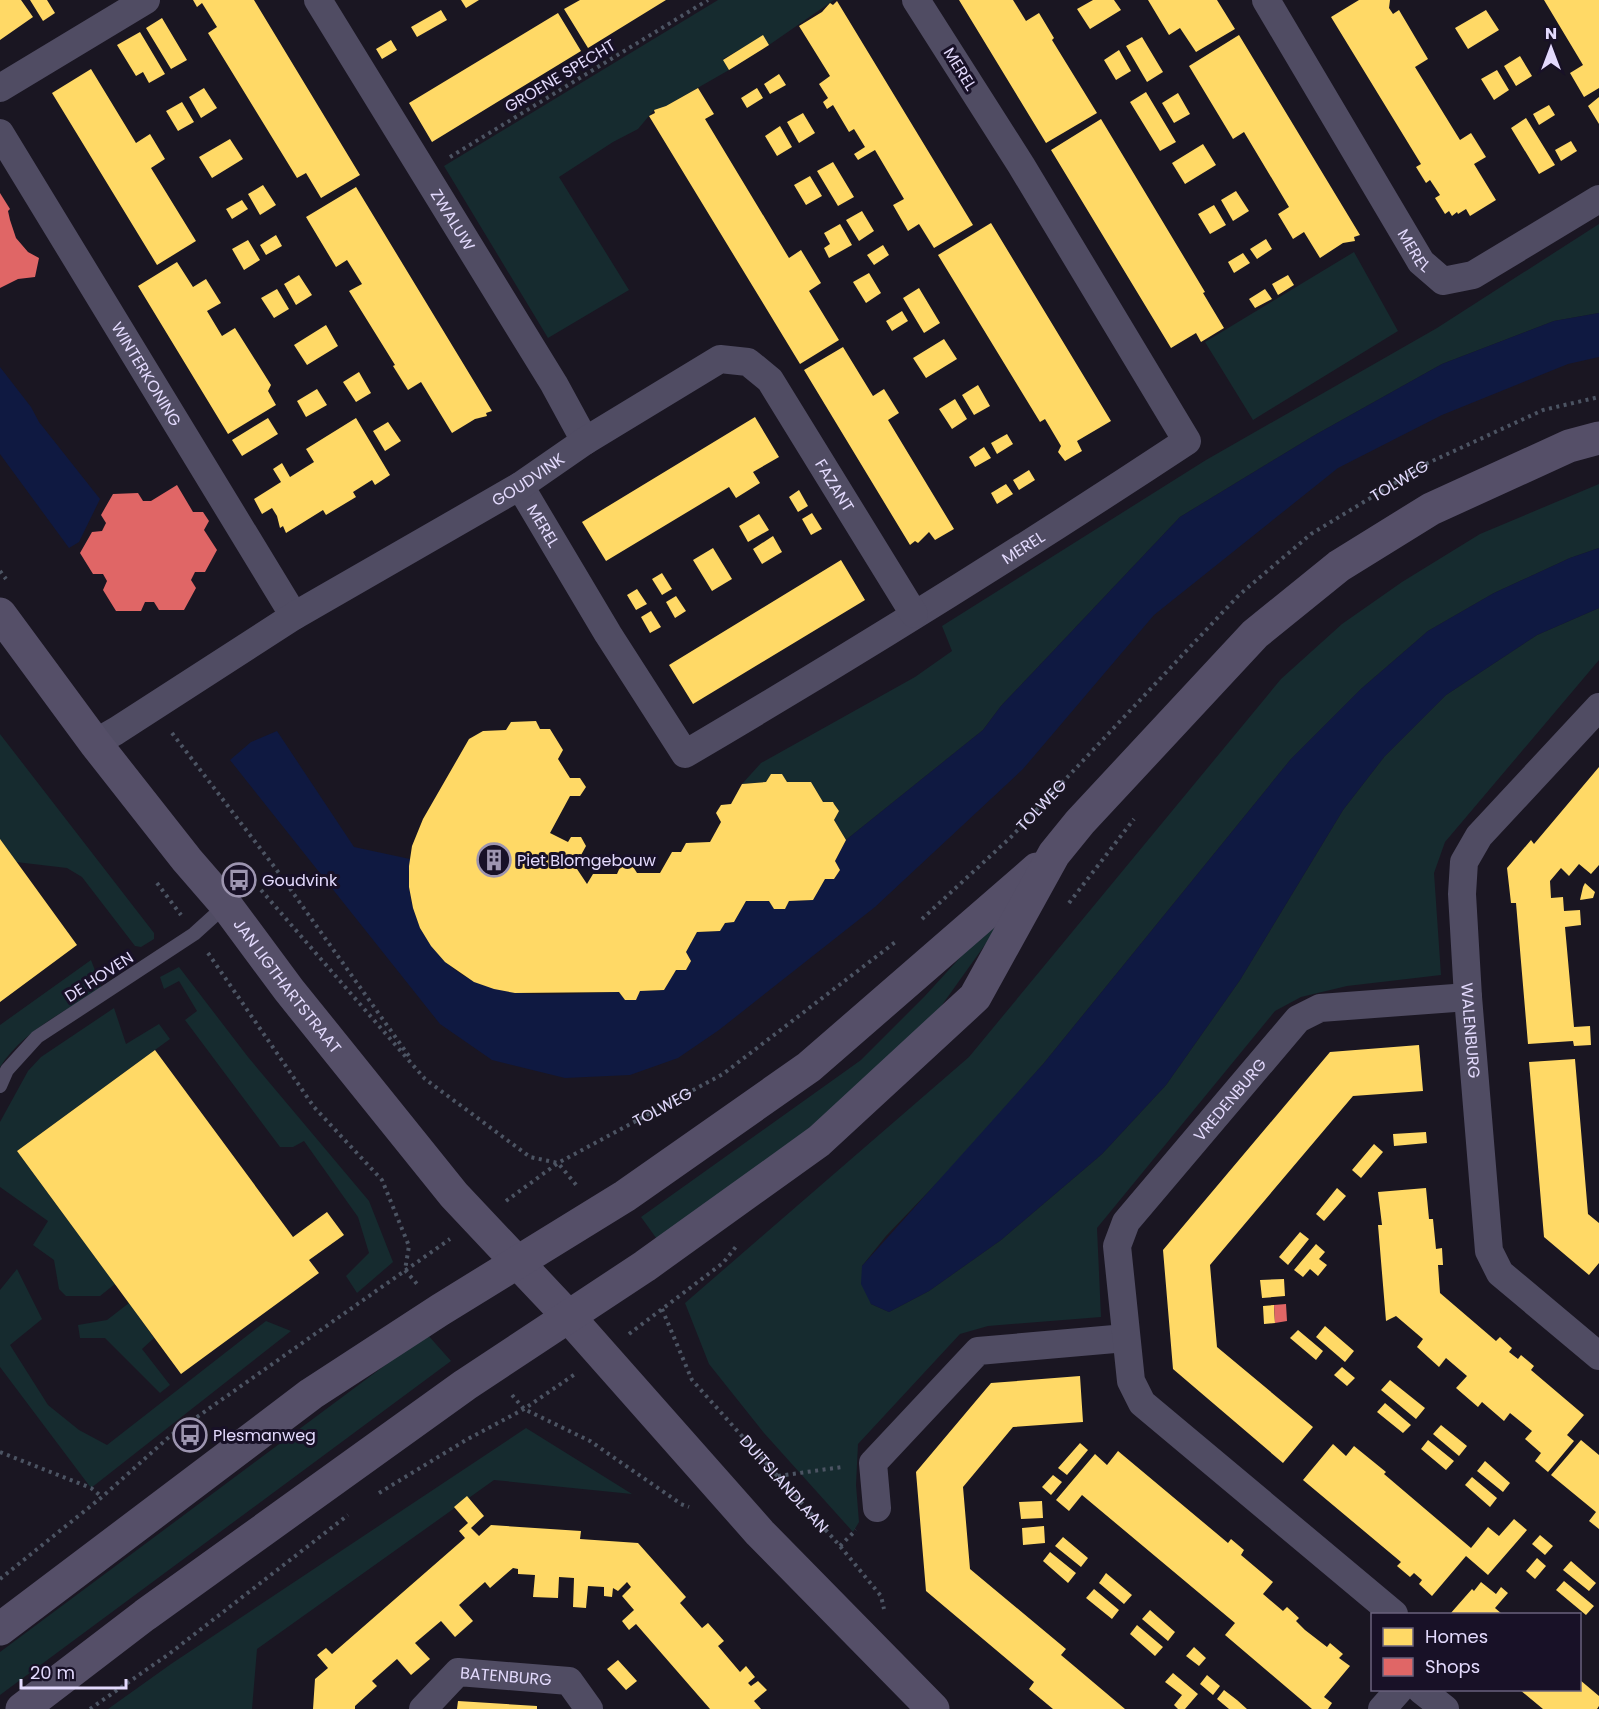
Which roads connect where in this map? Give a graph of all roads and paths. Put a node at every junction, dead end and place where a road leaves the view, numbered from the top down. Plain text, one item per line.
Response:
1 (146, 0) edge
2 (318, 0) edge
3 (708, 0) edge
4 (916, 0) edge
5 (1266, 0) edge
6 (0, 88) edge
7 (0, 133) edge
8 (424, 172) junction
9 (1599, 199) edge
10 (748, 362) joint
11 (1599, 397) edge
12 (1599, 438) edge
13 (585, 441) junction
14 (520, 486) junction
15 (0, 614) edge
16 (914, 614) junction
17 (294, 616) junction
18 (152, 707) junction
19 (1599, 707) edge
20 (95, 743) junction
21 (1137, 815) dead end
22 (1054, 855) junction
23 (256, 885) dead end
24 (1068, 904) dead end
25 (226, 905) junction
26 (915, 926) dead end
27 (194, 934) junction
28 (906, 934) dead end
29 (1468, 997) junction
30 (425, 1079) junction
31 (0, 1086) edge
32 (558, 1163) junction
33 (599, 1212) junction
34 (478, 1221) junction
35 (744, 1236) dead end
36 (517, 1262) junction
37 (645, 1266) junction
38 (405, 1270) junction
39 (675, 1301) junction
40 (662, 1309) junction
41 (440, 1310) junction
42 (568, 1316) junction
43 (1126, 1338) junction
44 (601, 1355) junction
45 (1599, 1356) edge
46 (490, 1368) junction
47 (524, 1409) junction
48 (0, 1452) edge
49 (873, 1463) junction
50 (777, 1476) junction
51 (102, 1497) junction
52 (371, 1498) dead end
53 (691, 1508) dead end
54 (877, 1508) dead end
55 (352, 1512) dead end
56 (0, 1580) edge
57 (1394, 1613) edge
58 (0, 1629) edge
59 (888, 1662) junction
60 (1397, 1691) edge
61 (1423, 1691) edge
62 (22, 1709) edge
63 (90, 1709) edge
64 (423, 1709) edge
65 (589, 1709) edge
66 (933, 1709) edge
67 (1382, 1709) edge
68 (1445, 1709) edge

1 - 6 street
2 - 8 street, ZWALUW
3 - 8 path, GROENE SPECHT
4 - 16 street, MEREL
5 - 9 street, MEREL
7 - 17 street, WINTERKONING
8 - 13 street, ZWALUW
10 - 13 street, GOUDVINK
10 - 16 street, FAZANT
11 - 26 path, TOLWEG
12 - 22 main road
13 - 14 street, GOUDVINK
14 - 16 street, MEREL
14 - 17 street, GOUDVINK
15 - 20 main road, JAN LIGTHARTSTRAAT
17 - 18 street, GOUDVINK
18 - 20 street, GOUDVINK
18 - 30 path
19 - 29 street, WALENBURG
20 - 25 main road, JAN LIGTHARTSTRAAT
21 - 24 path
22 - 33 main road
22 - 37 main road
23 - 30 path
25 - 27 lane, DE HOVEN
25 - 34 main road, JAN LIGTHARTSTRAAT
27 - 31 lane, DE HOVEN
27 - 38 path
28 - 32 path, TOLWEG
29 - 43 street, VREDENBURG
29 - 45 street, WALENBURG
30 - 32 path
32 - 33 path
32 - 34 path, TOLWEG
33 - 36 main road
34 - 36 main road, JAN LIGTHARTSTRAAT
34 - 38 path
35 - 39 path
36 - 41 main road
36 - 42 main road
37 - 39 path
37 - 42 main road
38 - 41 path
38 - 51 path
39 - 40 path
40 - 44 path
40 - 50 path, DUITSLANDLAAN
41 - 58 main road
42 - 44 main road
42 - 46 main road
43 - 49 street
43 - 57 street, VREDENBURG
44 - 47 path
44 - 59 main road
46 - 47 path
46 - 62 main road
47 - 52 path
47 - 53 path
48 - 51 path
49 - 50 path
49 - 54 street
50 - 59 path, DUITSLANDLAAN
51 - 56 path
55 - 63 path
59 - 66 main road
60 - 67 street
61 - 68 street
64 - 65 street, BATENBURG

